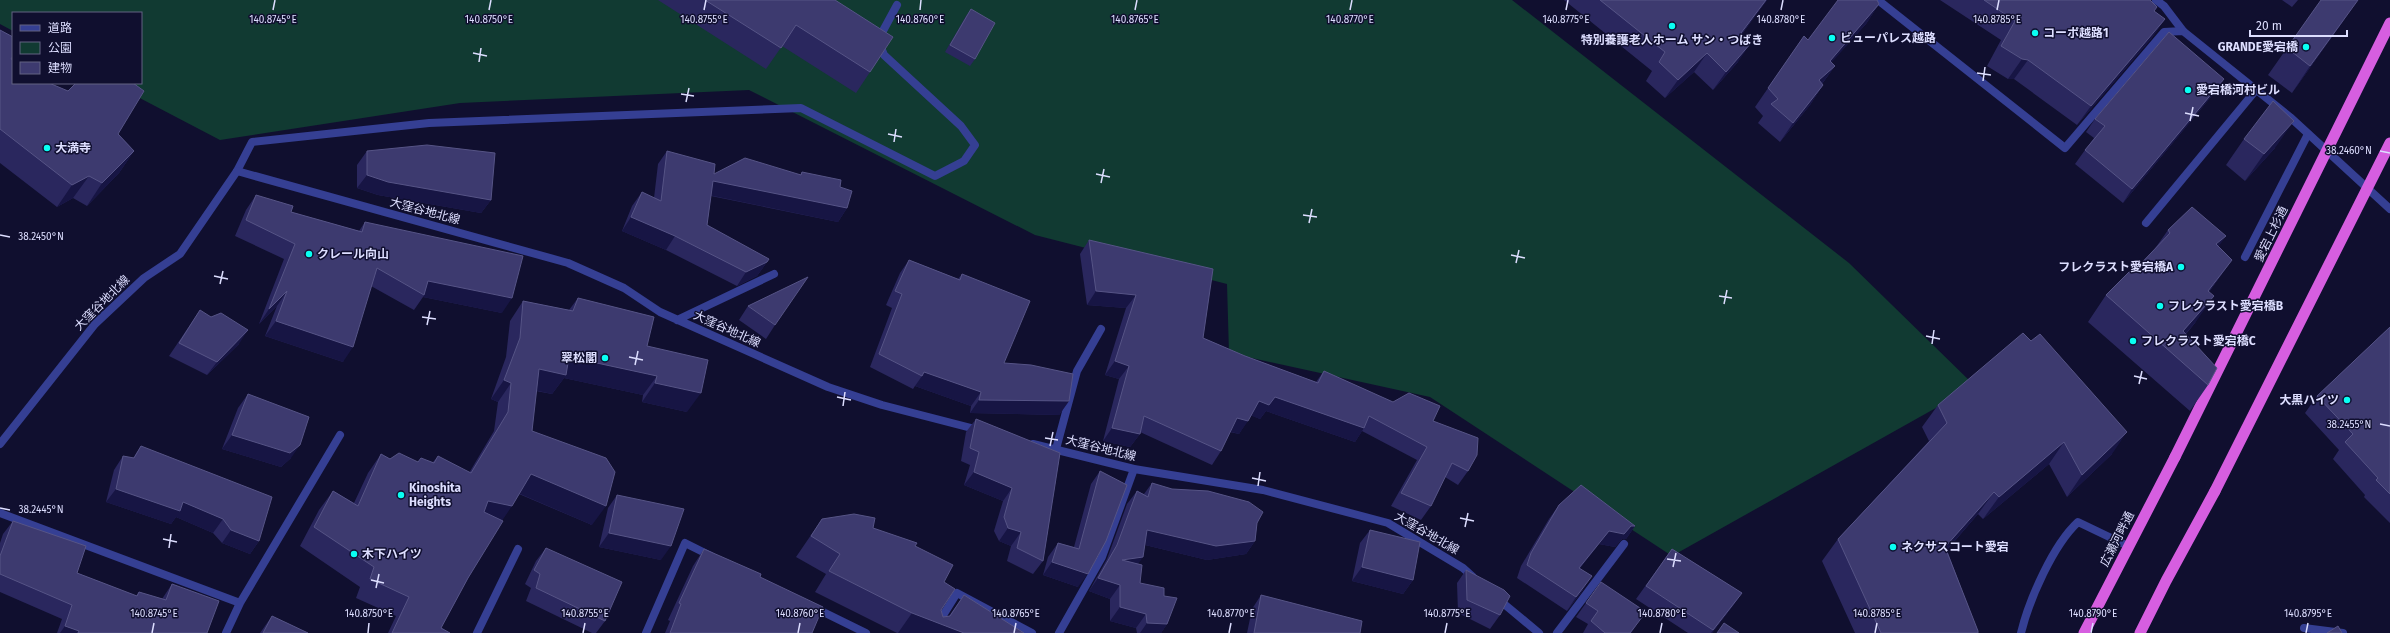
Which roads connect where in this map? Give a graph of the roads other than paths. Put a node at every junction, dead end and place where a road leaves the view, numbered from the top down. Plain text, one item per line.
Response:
1 (1878, 0) edge
2 (2156, 0) edge
3 (897, 5) dead end
4 (2390, 23) edge
5 (2183, 31) junction
6 (2256, 90) junction
7 (2308, 134) junction
8 (2390, 143) edge
9 (237, 171) junction
10 (2390, 209) edge
11 (2146, 223) dead end
12 (2245, 257) dead end
13 (774, 274) dead end
14 (677, 320) junction
15 (1101, 328) dead end
16 (988, 432) edge
17 (340, 435) dead end
18 (1026, 442) edge
19 (0, 444) edge
20 (1056, 449) junction
21 (2175, 457) joint
22 (1134, 469) junction
23 (0, 513) edge
24 (1624, 544) edge
25 (2128, 546) junction
26 (518, 550) dead end
27 (720, 560) edge
28 (1480, 583) edge
29 (1492, 594) edge
30 (803, 602) edge
31 (240, 603) junction
32 (2304, 628) dead end
33 (226, 633) edge
34 (477, 633) edge
35 (646, 633) edge
36 (866, 633) edge
37 (932, 633) edge
38 (1032, 633) edge
39 (1059, 633) edge
40 (1539, 633) edge
41 (1557, 633) edge
42 (2021, 633) edge
43 (2084, 633) edge
44 (2140, 633) edge
45 (2343, 633) edge

1 - 5 street
2 - 5 street
3 - 9 street
4 - 21 highway, 愛宕上杉通, bridge
5 - 6 street
6 - 7 street
6 - 11 street
7 - 10 street
7 - 12 street
8 - 44 highway, bridge
9 - 14 street, 大窪谷地北線
9 - 19 street, 大窪谷地北線
13 - 14 street
14 - 16 street, 大窪谷地北線
15 - 20 street
17 - 31 street
18 - 20 street, 大窪谷地北線
20 - 22 street, 大窪谷地北線
21 - 25 highway, 広瀬河畔通
22 - 28 street, 大窪谷地北線
22 - 39 street
23 - 31 street
24 - 41 street
25 - 42 street
25 - 43 highway, 広瀬河畔通
26 - 34 street
27 - 35 street
29 - 40 street
30 - 36 street
31 - 33 street
32 - 45 street
37 - 38 street

